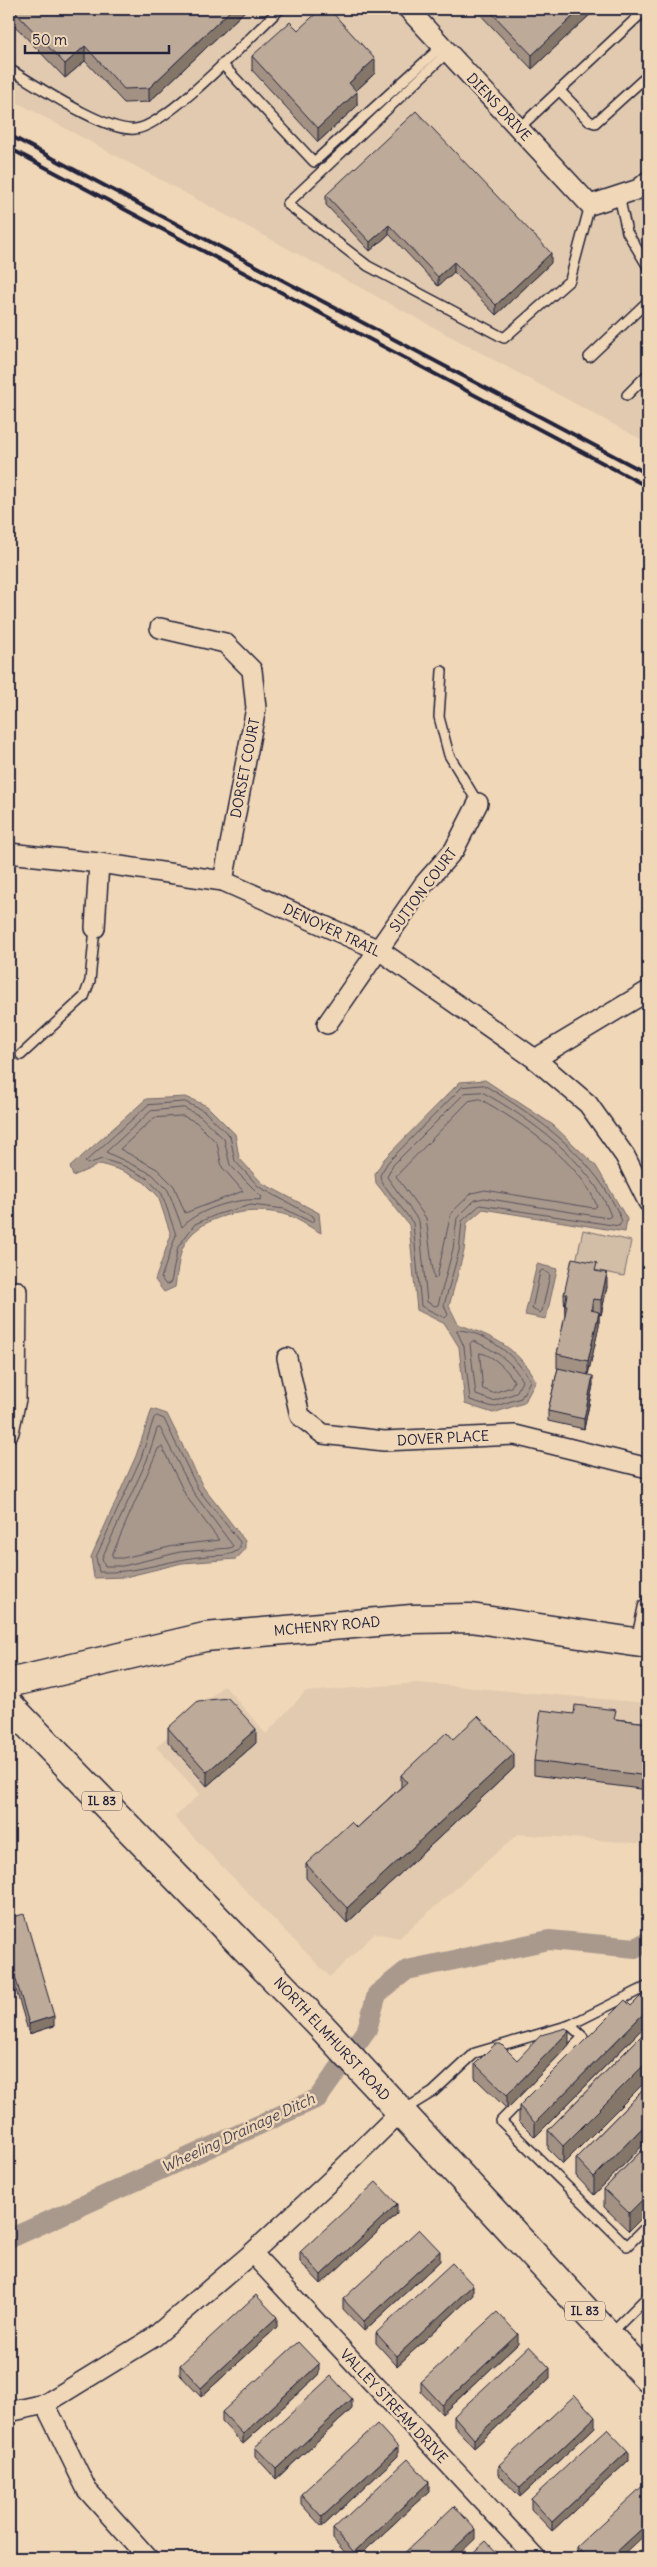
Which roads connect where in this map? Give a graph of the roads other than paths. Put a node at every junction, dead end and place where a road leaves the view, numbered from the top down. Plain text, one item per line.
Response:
1 (280, 9) edge
2 (408, 9) edge
3 (648, 12) edge
4 (445, 49) junction
5 (222, 64) junction
6 (9, 69) edge
7 (648, 75) edge
8 (559, 90) junction
9 (519, 128) junction
10 (648, 181) edge
11 (620, 196) junction
12 (590, 206) junction
13 (648, 267) edge
14 (648, 302) edge
15 (588, 357) dead end
16 (648, 374) edge
17 (626, 395) dead end
18 (160, 628) dead end
19 (442, 671) dead end
20 (478, 802) joint
21 (9, 854) edge
22 (99, 863) junction
23 (223, 880) junction
24 (95, 928) joint
25 (379, 950) junction
26 (648, 991) edge
27 (328, 1024) dead end
28 (22, 1056) dead end
29 (536, 1059) junction
30 (648, 1202) edge
31 (17, 1291) dead end
32 (287, 1358) dead end
33 (9, 1432) edge
34 (648, 1468) edge
35 (648, 1608) edge
36 (644, 1643) edge
37 (9, 1683) edge
38 (9, 1705) edge
39 (648, 1986) edge
40 (570, 2025) junction
41 (400, 2112) junction
42 (648, 2225) edge
43 (252, 2253) junction
44 (648, 2296) edge
45 (608, 2335) junction
46 (648, 2378) edge
47 (45, 2404) junction
48 (9, 2412) edge
49 (148, 2558) edge
50 (536, 2558) edge

1 - 5 lane
2 - 4 street, DIENS DRIVE
3 - 8 lane
4 - 5 lane
4 - 9 street, DIENS DRIVE
4 - 12 lane
5 - 6 lane
7 - 8 lane
8 - 9 lane
9 - 12 street, DIENS DRIVE
10 - 11 street
11 - 12 street
11 - 13 lane
14 - 15 lane
16 - 17 lane
18 - 23 street, DORSET COURT
19 - 20 lane
20 - 25 street, SUTTON COURT
21 - 22 street, DENOYER TRAIL
22 - 23 street, DENOYER TRAIL
22 - 24 street
23 - 25 street, DENOYER TRAIL
24 - 28 lane
25 - 27 street, SUTTON COURT
25 - 29 street, DENOYER TRAIL
26 - 29 street
29 - 30 street, DENOYER TRAIL
31 - 33 street
32 - 34 street, DOVER PLACE
35 - 36 street
36 - 37 main road, MCHENRY ROAD
38 - 41 main road, NORTH ELMHURST ROAD / IL 83
39 - 40 lane
40 - 41 lane
40 - 42 lane
41 - 43 street
41 - 45 main road, NORTH ELMHURST ROAD / IL 83
43 - 47 street
43 - 50 street, VALLEY STREAM DRIVE
44 - 45 lane
45 - 46 main road, NORTH ELMHURST ROAD / IL 83
47 - 48 street
47 - 49 street

